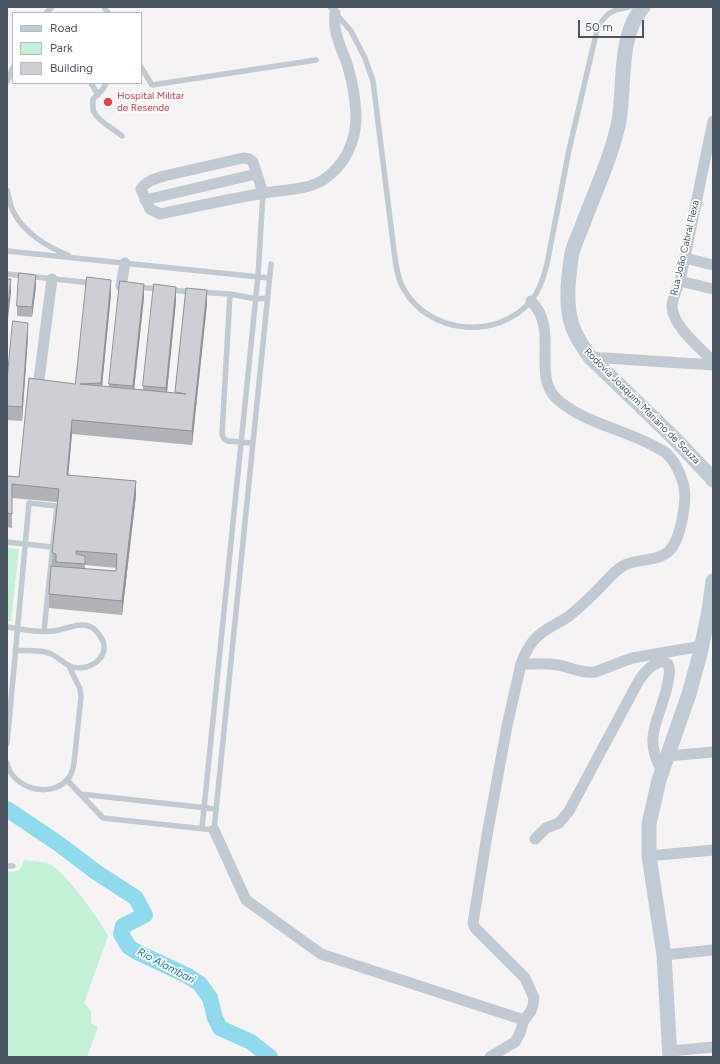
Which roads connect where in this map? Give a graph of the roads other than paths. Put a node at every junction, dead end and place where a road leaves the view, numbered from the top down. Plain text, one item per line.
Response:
1 (628, 7) edge
2 (643, 7) edge
3 (609, 9) edge
4 (332, 10) edge
5 (316, 60) dead end
6 (142, 69) edge
7 (12, 70) edge
8 (7, 82) edge
9 (92, 84) edge
10 (106, 84) edge
11 (98, 95) junction
12 (713, 121) edge
13 (122, 136) dead end
14 (256, 174) junction
15 (7, 190) edge
16 (263, 193) junction
17 (145, 200) junction
18 (7, 251) edge
19 (76, 258) junction
20 (685, 258) junction
21 (125, 263) junction
22 (270, 264) dead end
23 (713, 265) edge
24 (7, 274) edge
25 (258, 276) junction
26 (269, 278) junction
27 (52, 279) junction
28 (680, 281) junction
29 (98, 284) edge
30 (117, 286) joint
31 (713, 289) edge
32 (230, 294) junction
33 (268, 298) junction
34 (256, 299) junction
35 (531, 301) junction
36 (590, 356) junction
37 (713, 361) edge
38 (713, 365) edge
39 (39, 379) edge
40 (242, 442) junction
41 (252, 443) junction
42 (713, 480) edge
43 (7, 542) edge
44 (25, 544) junction
45 (52, 547) junction
46 (713, 581) edge
47 (7, 627) edge
48 (18, 628) junction
49 (44, 632) junction
50 (702, 646) junction
51 (16, 650) junction
52 (521, 664) junction
53 (69, 666) junction
54 (212, 738) junction
55 (223, 738) junction
56 (7, 744) edge
57 (713, 752) edge
58 (667, 756) junction
59 (7, 763) edge
60 (662, 771) junction
61 (66, 780) junction
62 (80, 794) junction
63 (204, 807) junction
64 (216, 809) junction
65 (202, 828) junction
66 (214, 830) junction
67 (535, 840) dead end
68 (713, 850) edge
69 (649, 856) junction
70 (713, 950) edge
71 (664, 955) junction
72 (524, 1020) junction
73 (713, 1047) edge
74 (670, 1054) edge
75 (490, 1057) edge

1 - 3 lane
2 - 36 main road, Rodovia Joaquim Mariano de Souza
3 - 35 lane
4 - 16 street
4 - 35 lane
5 - 6 lane
7 - 8 lane
9 - 11 lane
10 - 11 lane
11 - 13 lane
12 - 20 street, Rua João Cabral Flexa
14 - 16 street
14 - 17 street
14 - 17 street
15 - 19 lane
16 - 17 street
16 - 25 lane
18 - 19 lane
19 - 21 lane
20 - 23 street
20 - 28 street, Rua João Cabral Flexa
21 - 25 lane
21 - 30 street
22 - 26 lane
24 - 27 lane
25 - 26 lane
25 - 34 lane
26 - 33 lane
27 - 29 lane
27 - 39 street
28 - 31 street
28 - 37 street, Rua João Cabral Flexa
30 - 32 lane
32 - 34 lane
32 - 40 lane
33 - 34 lane
33 - 41 lane
34 - 40 lane
35 - 52 street
36 - 38 street
36 - 42 main road, Rodovia Joaquim Mariano de Souza
40 - 41 lane
40 - 54 lane
41 - 55 lane
43 - 44 lane
44 - 45 lane
44 - 45 lane
44 - 48 lane
45 - 49 lane
46 - 50 main road
47 - 48 lane
48 - 49 lane
48 - 51 lane
49 - 53 lane
50 - 52 street
50 - 58 main road
51 - 53 lane
51 - 56 lane
52 - 72 street
53 - 61 lane
54 - 55 lane
54 - 63 lane
55 - 64 lane
57 - 58 street
58 - 60 main road
59 - 61 lane
60 - 67 street
60 - 69 main road
61 - 62 lane
62 - 63 lane
62 - 65 lane
63 - 64 lane
63 - 65 lane
64 - 66 lane
65 - 66 lane
66 - 72 street
68 - 69 street
69 - 71 main road
70 - 71 street
71 - 74 main road
72 - 75 street
73 - 74 street

